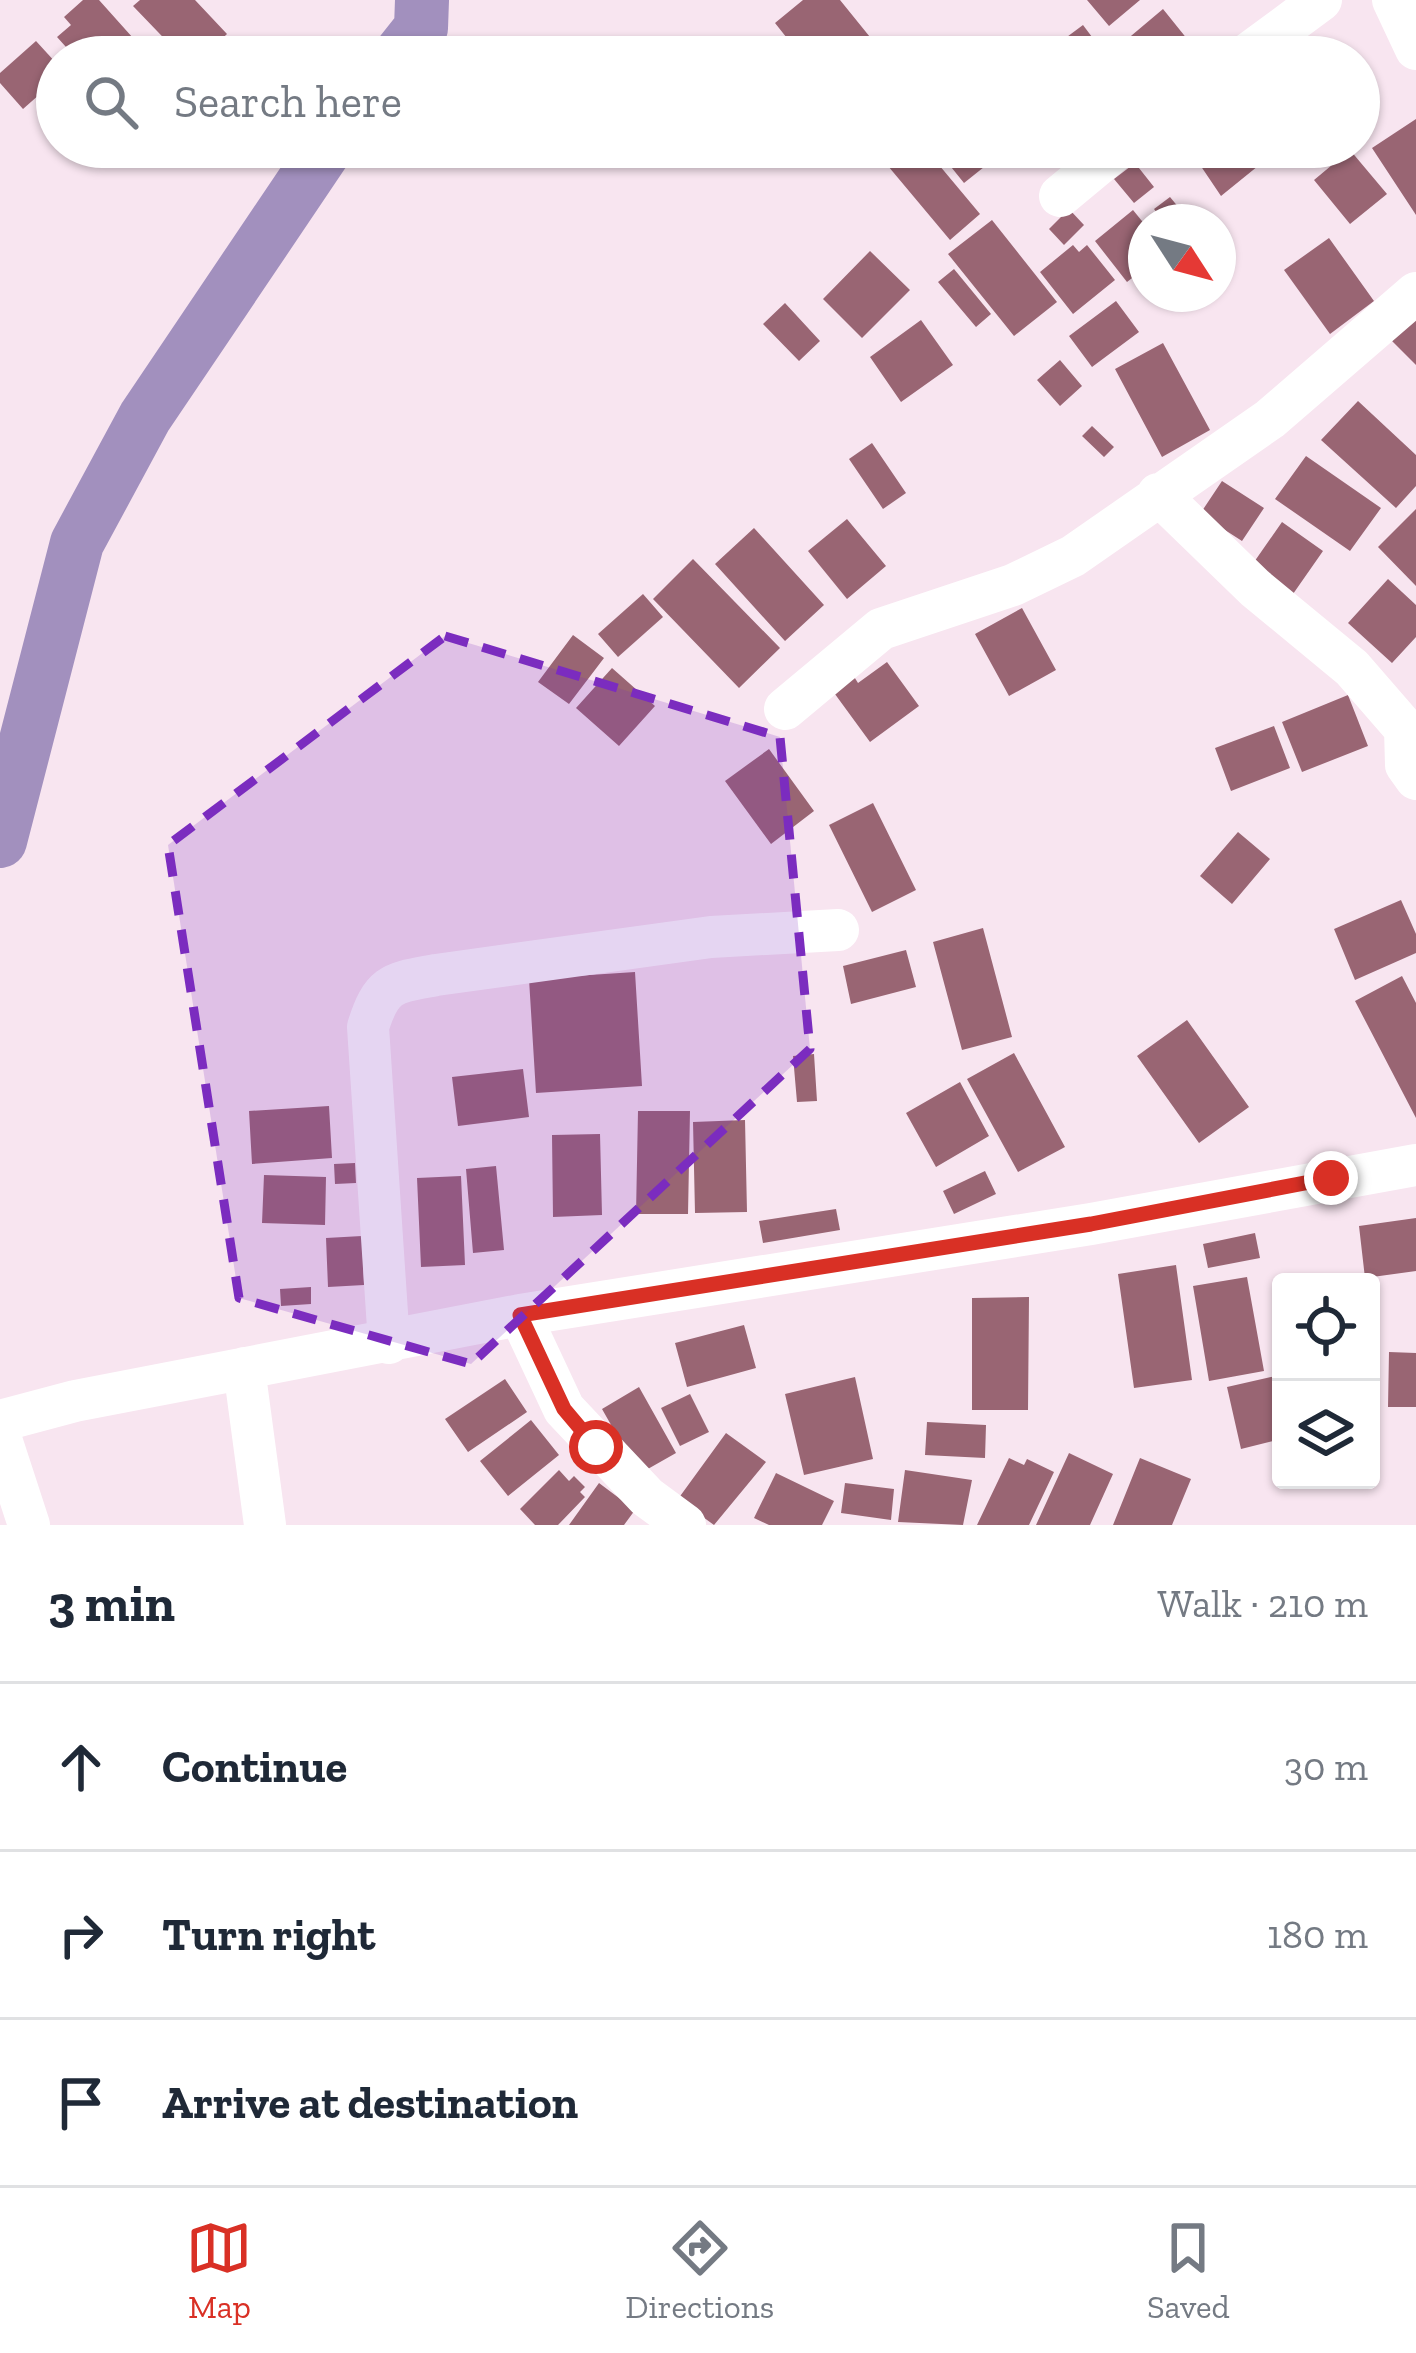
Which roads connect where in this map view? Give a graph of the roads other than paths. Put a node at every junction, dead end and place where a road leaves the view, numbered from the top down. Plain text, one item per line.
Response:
1 (1321, 0) edge
2 (1393, 0) edge
3 (1272, 36) edge
4 (1416, 49) edge
5 (1094, 168) edge
6 (1060, 196) dead end
7 (1416, 293) edge
8 (1158, 494) junction
9 (785, 709) dead end
10 (1410, 722) edge
11 (1416, 779) edge
12 (838, 930) dead end
13 (1416, 1165) edge
14 (520, 1315) junction
15 (389, 1343) junction
16 (244, 1368) junction
17 (0, 1421) edge
18 (0, 1436) edge
19 (29, 1525) edge
20 (266, 1525) edge
21 (685, 1525) edge

1 - 3 street
2 - 4 street
5 - 6 street
7 - 8 street
8 - 9 street
8 - 10 street
10 - 11 street
12 - 15 street
13 - 14 street
14 - 15 street
14 - 21 street
15 - 16 street
16 - 17 street
16 - 20 street
18 - 19 street

